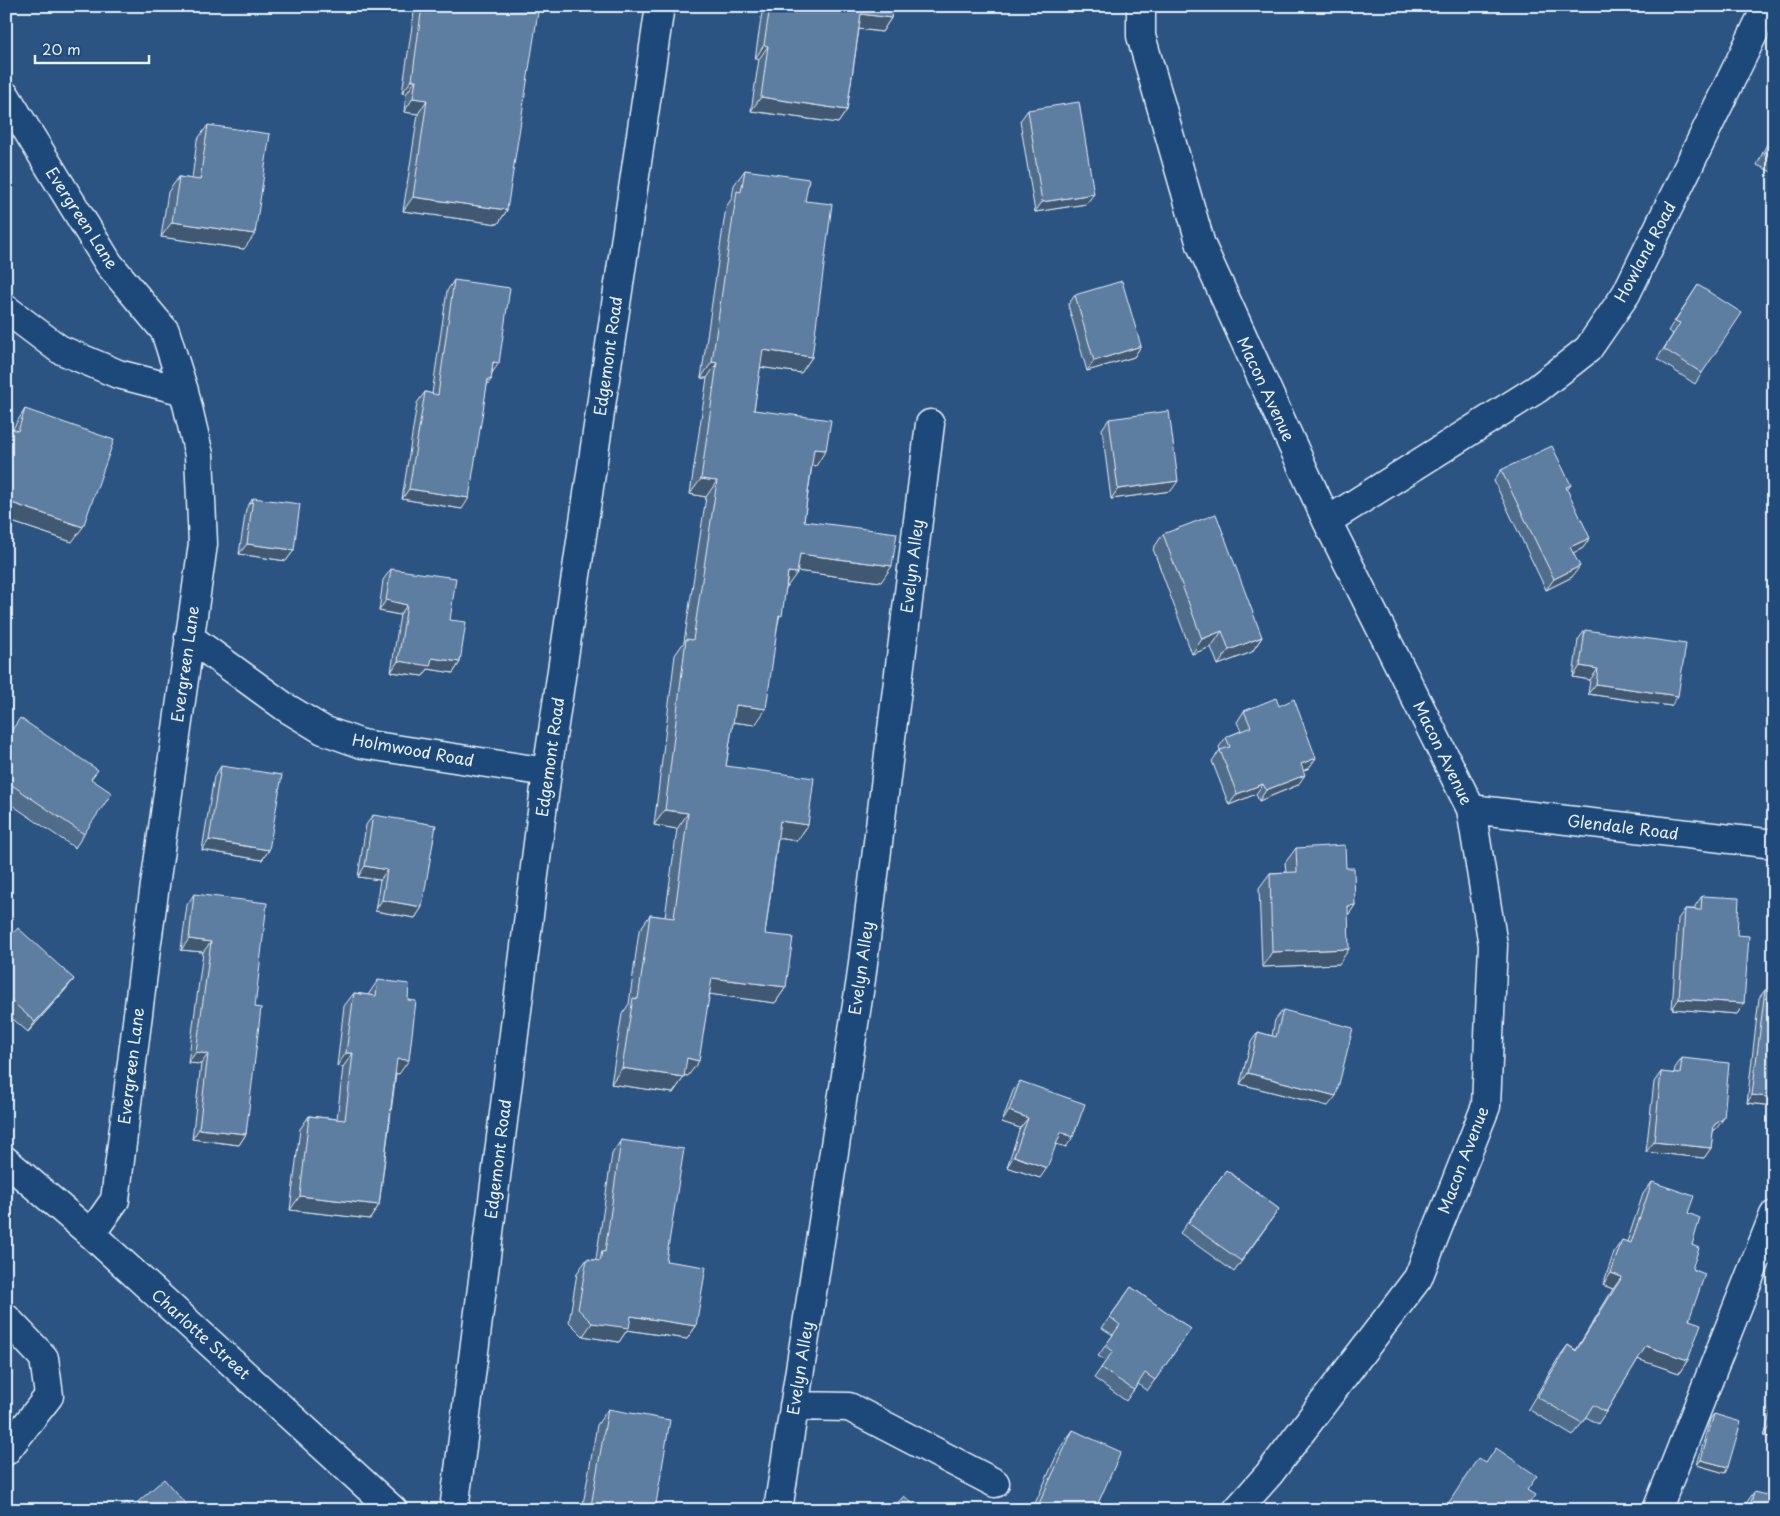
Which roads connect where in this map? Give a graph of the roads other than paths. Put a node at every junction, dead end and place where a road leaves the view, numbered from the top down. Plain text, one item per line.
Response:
1 (660, 6) edge
2 (1142, 6) edge
3 (1767, 6) edge
4 (6, 96) edge
5 (6, 309) edge
6 (184, 391) junction
7 (930, 424) dead end
8 (1327, 520) junction
9 (189, 637) junction
10 (547, 772) junction
11 (1471, 810) junction
12 (1774, 844) edge
13 (6, 1161) edge
14 (1774, 1215) edge
15 (91, 1234) junction
16 (6, 1318) edge
17 (794, 1406) junction
18 (6, 1452) edge
19 (995, 1483) dead end
20 (393, 1510) edge
21 (454, 1510) edge
22 (778, 1510) edge
23 (1237, 1510) edge
24 (1657, 1510) edge

1 - 10 street, Edgemont Road
2 - 8 street, Macon Avenue
3 - 8 street, Howland Road
4 - 6 street, Evergreen Lane
5 - 6 street
6 - 9 street, Evergreen Lane
7 - 17 street, Evelyn Alley
8 - 11 street, Macon Avenue
9 - 10 street, Holmwood Road
9 - 15 street, Evergreen Lane
10 - 21 street, Edgemont Road
11 - 12 street, Glendale Road
11 - 23 street, Macon Avenue
13 - 15 street, Charlotte Street
14 - 24 street
15 - 20 street, Charlotte Street
16 - 18 street
17 - 19 street
17 - 22 street, Evelyn Alley

